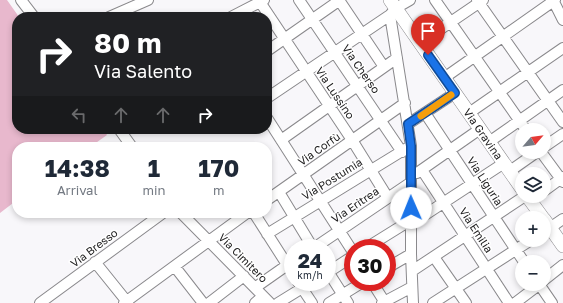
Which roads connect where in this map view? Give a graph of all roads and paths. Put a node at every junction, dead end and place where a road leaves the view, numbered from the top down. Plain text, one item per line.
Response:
1 (21, 0) edge
2 (148, 0) edge
3 (299, 0) edge
4 (339, 0) edge
5 (410, 0) edge
6 (435, 0) edge
7 (554, 0) edge
8 (262, 1) edge
9 (479, 1) edge
10 (392, 8) edge
11 (30, 12) edge
12 (120, 12) edge
13 (241, 12) edge
14 (268, 12) edge
15 (272, 18) edge
16 (312, 20) junction
17 (563, 20) edge
18 (451, 22) junction
19 (362, 34) junction
20 (503, 37) junction
21 (284, 39) junction
22 (420, 43) junction
23 (272, 48) edge
24 (563, 48) edge
25 (335, 52) junction
26 (475, 56) junction
27 (397, 58) junction
28 (384, 67) junction
29 (306, 72) junction
30 (528, 73) junction
31 (444, 78) junction
32 (358, 85) junction
33 (563, 90) edge
34 (500, 92) junction
35 (455, 93) junction
36 (272, 95) edge
37 (548, 101) junction
38 (405, 103) junction
39 (329, 105) junction
40 (424, 113) junction
41 (469, 113) junction
42 (381, 119) junction
43 (519, 121) junction
44 (563, 122) edge
45 (408, 124) junction
46 (272, 126) edge
47 (480, 129) junction
48 (563, 134) edge
49 (281, 140) junction
50 (352, 140) junction
51 (489, 142) junction
52 (551, 142) edge
53 (411, 146) junction
54 (450, 150) junction
55 (402, 152) junction
56 (522, 159) edge
57 (546, 159) edge
58 (507, 167) junction
59 (371, 169) junction
60 (422, 170) junction
61 (304, 174) junction
62 (515, 179) edge
63 (562, 179) edge
64 (411, 180) junction
65 (473, 184) junction
66 (551, 186) edge
67 (279, 192) junction
68 (272, 197) edge
69 (388, 198) junction
70 (321, 200) junction
71 (444, 203) junction
72 (519, 203) edge
73 (294, 217) junction
74 (494, 217) junction
75 (155, 218) edge
76 (186, 218) edge
77 (240, 218) edge
78 (257, 218) edge
79 (563, 219) edge
80 (411, 222) junction
81 (551, 222) edge
82 (340, 230) junction
83 (551, 231) edge
84 (267, 234) junction
85 (466, 236) junction
86 (308, 239) edge
87 (327, 239) edge
88 (345, 239) edge
89 (382, 239) edge
90 (209, 241) junction
91 (563, 246) edge
92 (520, 247) edge
93 (516, 250) junction
94 (411, 254) junction
95 (284, 255) edge
96 (519, 255) edge
97 (434, 257) junction
98 (96, 262) junction
99 (396, 263) edge
100 (563, 265) edge
101 (175, 267) junction
102 (284, 267) edge
103 (487, 269) junction
104 (412, 271) junction
105 (551, 274) edge
106 (244, 276) junction
107 (336, 284) edge
108 (256, 287) junction
109 (412, 287) junction
110 (456, 289) junction
111 (293, 291) edge
112 (305, 291) edge
113 (354, 291) edge
114 (377, 291) edge
115 (530, 291) edge
116 (545, 291) edge
117 (267, 299) edge
118 (346, 299) edge
119 (383, 302) edge
120 (40, 303) edge
121 (126, 303) edge
122 (203, 303) edge
123 (209, 303) edge
124 (255, 303) edge
125 (278, 303) edge
126 (312, 303) edge
127 (329, 303) edge
128 (413, 303) edge
129 (433, 303) edge
130 (466, 303) edge
131 (509, 303) edge
132 (515, 303) edge
133 (552, 303) edge

1 - 11 street
2 - 12 street
3 - 16 street, Via Cherso
4 - 16 street
4 - 19 street
5 - 10 street
6 - 18 street
7 - 17 street
7 - 20 street
8 - 13 street
8 - 14 street, Via Lussino
9 - 18 street
9 - 20 street
10 - 19 street
10 - 22 main road, Via Gravina
10 - 27 street
15 - 21 street, Via Lussino
16 - 21 street
16 - 25 street, Via Cherso
18 - 22 street
18 - 26 street
19 - 25 street
19 - 28 street
20 - 26 street
20 - 30 street
21 - 23 street
21 - 29 street, Via Lussino
22 - 31 main road, Via Gravina
24 - 30 street
25 - 29 street
25 - 32 street, Via Cherso
26 - 31 street
26 - 34 street
27 - 28 street
27 - 38 street
28 - 32 street
29 - 36 street
29 - 39 street, Via Lussino
30 - 34 street
30 - 37 street
31 - 35 main road, Via Gravina
32 - 39 street
32 - 42 street, Via Cherso
33 - 37 street
34 - 41 street
34 - 43 street
35 - 40 street
35 - 41 main road, Via Gravina
37 - 43 street
37 - 44 street
38 - 42 street, Via Corfù
38 - 45 street
39 - 49 street
39 - 50 street, Via Lussino
40 - 45 street
40 - 54 street, Via Liguria
41 - 47 main road, Via Gravina
42 - 50 street, Via Corfù
42 - 55 street, Via Cherso
43 - 51 street
45 - 53 street
46 - 49 street
47 - 51 main road, Via Gravina
47 - 54 street, Via Eritrea
48 - 52 street
49 - 61 street
50 - 59 street, Via Lussino
50 - 61 street, Via Corfù
51 - 58 main road, Via Gravina
53 - 55 street, Via Postumia
53 - 64 street
54 - 60 street, Via Eritrea
54 - 65 street, Via Liguria
55 - 59 street, Via Postumia
56 - 58 street
57 - 63 street
58 - 62 main road, Via Gravina
58 - 65 street
59 - 69 street, Via Lussino
59 - 70 street, Via Postumia
60 - 64 street, Via Eritrea
60 - 71 street, Via Emilia
61 - 67 street, Via Corfù
61 - 70 street
63 - 66 street
64 - 69 street, Via Eritrea
64 - 80 street
65 - 71 street
65 - 74 street, Via Liguria
67 - 68 street, Via Corfù
67 - 73 street
69 - 82 street, Via Eritrea
70 - 73 street, Via Postumia
70 - 82 street
71 - 80 street
71 - 85 street, Via Emilia
72 - 74 street
73 - 84 street, Via Postumia
73 - 86 street
74 - 85 street
74 - 93 street, Via Liguria
75 - 98 street, Via Bresso
76 - 90 street, Via Cimitero
77 - 90 street
78 - 84 street
79 - 81 street
80 - 89 street
80 - 94 street
82 - 87 street, Via Eritrea
82 - 88 street
83 - 91 main road
84 - 95 street
85 - 97 street
85 - 103 street, Via Emilia
90 - 101 street
90 - 106 street, Via Cimitero
92 - 93 street
93 - 96 street, Via Liguria
93 - 103 street
94 - 99 street
94 - 104 street
97 - 104 street
97 - 110 street
98 - 120 street, Via Bresso
98 - 121 street
100 - 105 street
101 - 121 street
101 - 122 street
102 - 108 street
103 - 110 street
103 - 131 street, Via Emilia
104 - 109 street
106 - 108 street, Via Cimitero
106 - 123 street
107 - 118 street
108 - 117 street, Via Cimitero
109 - 119 street
109 - 128 street
110 - 129 street
110 - 130 street
111 - 125 street
112 - 126 street
113 - 118 street
114 - 119 street
115 - 132 street
116 - 133 street
117 - 124 street
118 - 127 street

